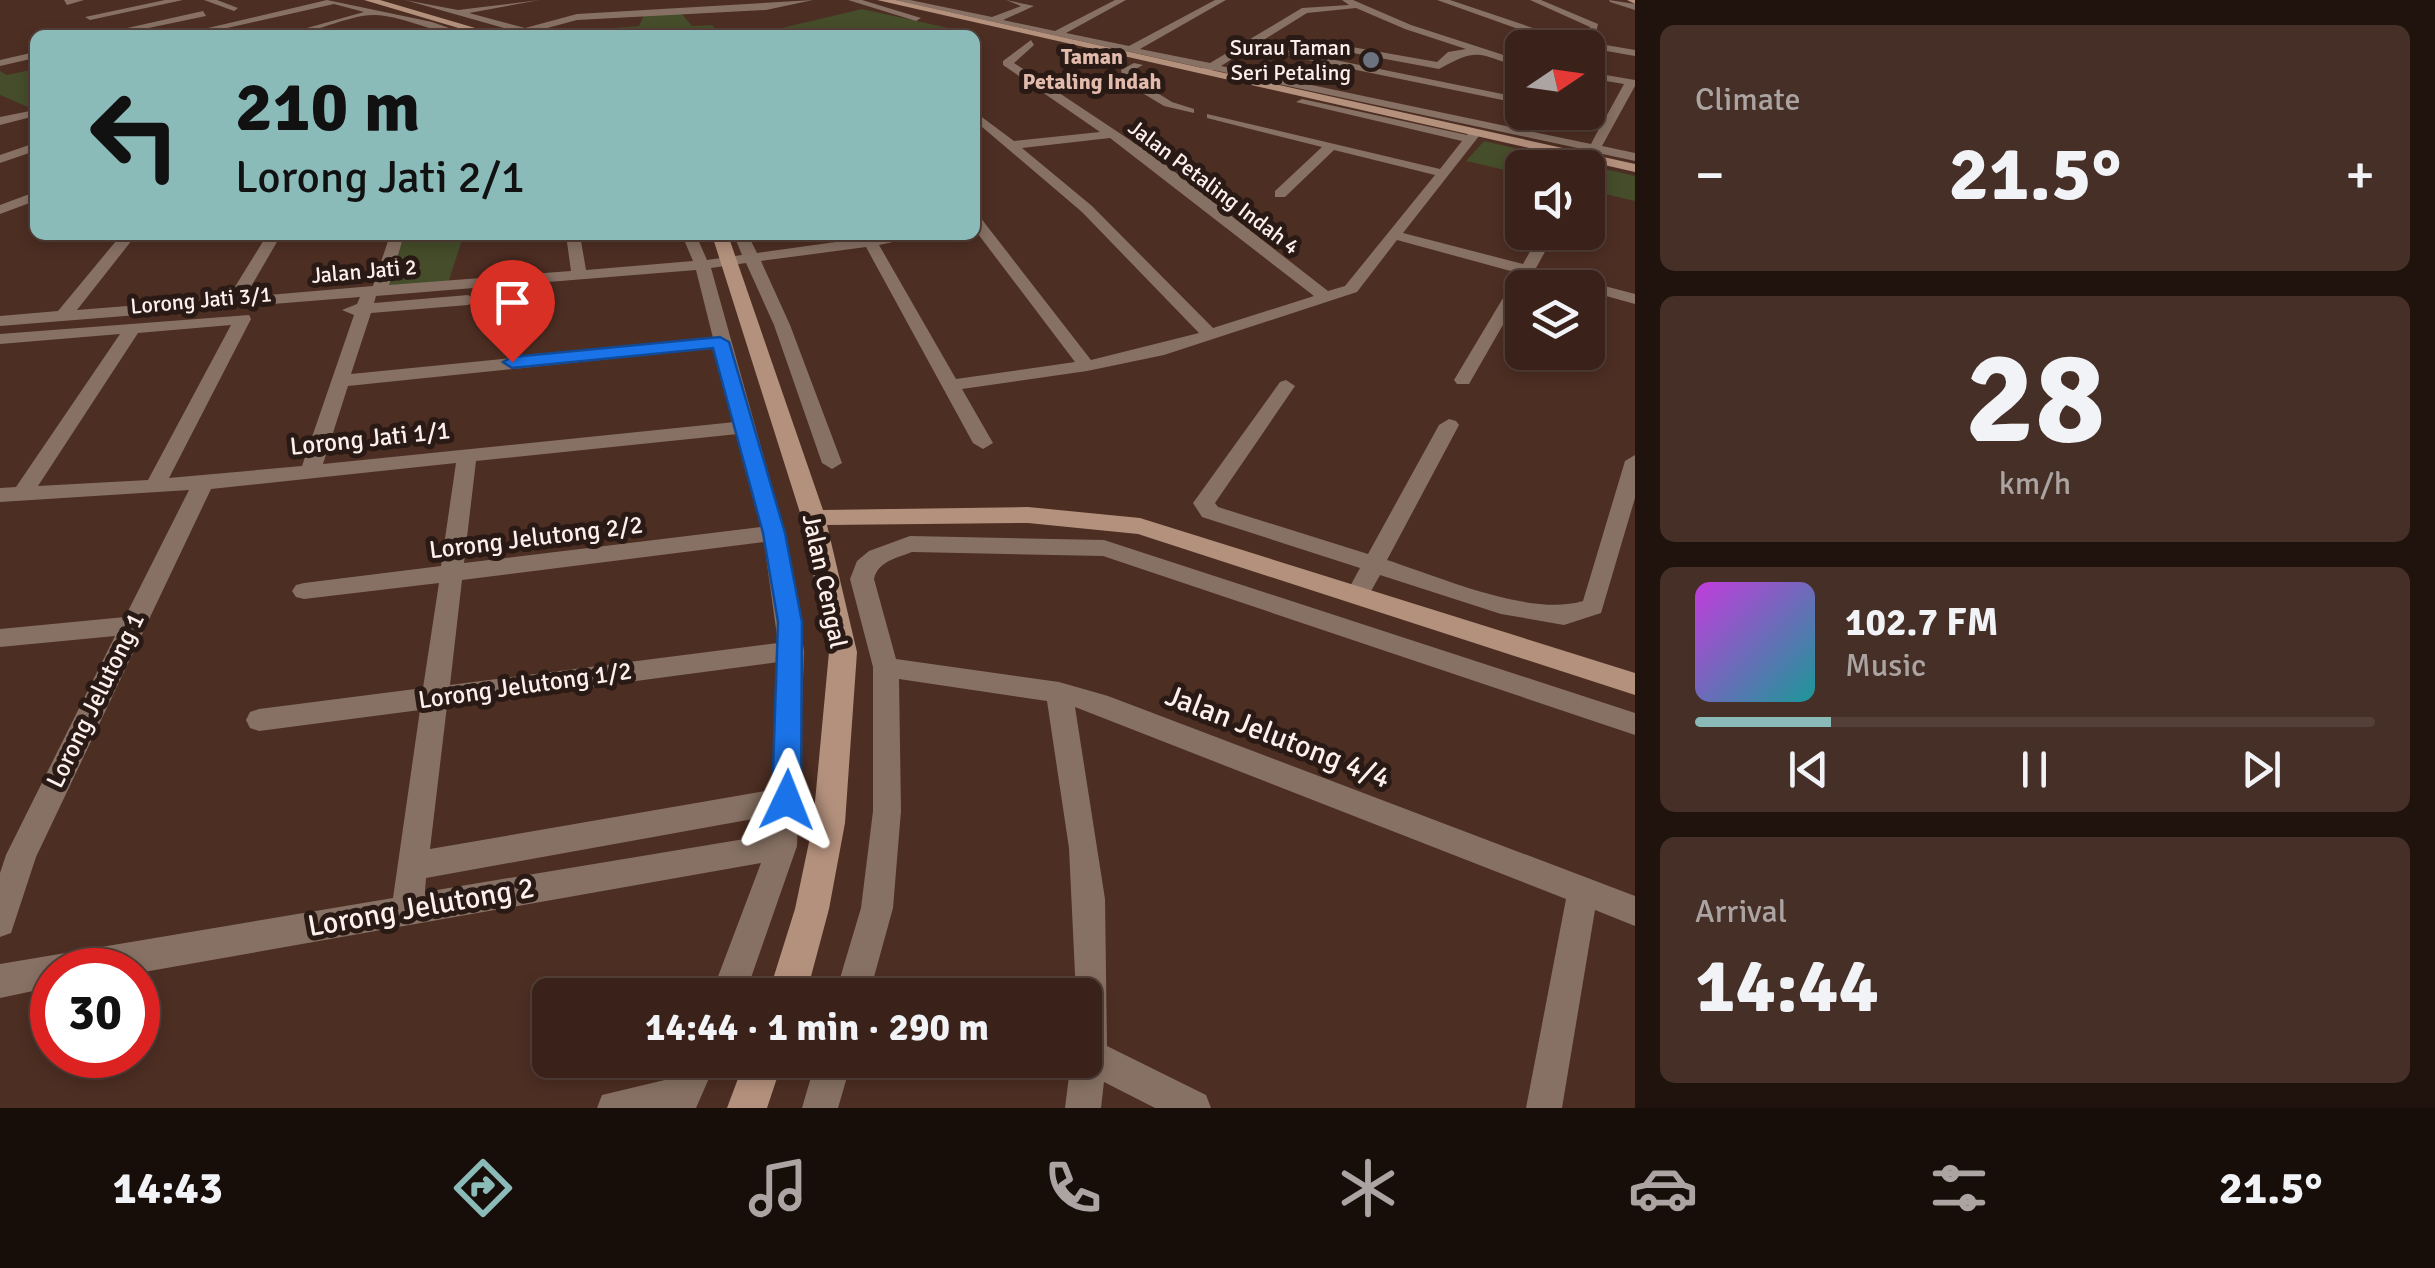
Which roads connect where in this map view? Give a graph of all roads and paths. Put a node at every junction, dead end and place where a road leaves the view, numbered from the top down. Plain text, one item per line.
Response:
1 (80, 0) edge
2 (179, 0) edge
3 (208, 0) edge
4 (300, 0) edge
5 (369, 0) edge
6 (410, 0) edge
7 (536, 0) edge
8 (590, 0) edge
9 (809, 0) edge
10 (852, 0) edge
11 (898, 0) edge
12 (1010, 0) edge
13 (1090, 0) edge
14 (1122, 0) edge
15 (1222, 0) edge
16 (1441, 0) edge
17 (1534, 0) edge
18 (1613, 0) edge
19 (883, 1) edge
20 (67, 2) edge
21 (1349, 3) edge
22 (1634, 3) edge
23 (252, 4) dead end
24 (864, 5) junction
25 (1110, 6) junction
26 (234, 8) junction
27 (377, 12) junction
28 (592, 16) junction
29 (457, 17) junction
30 (90, 18) dead end
31 (994, 20) junction
32 (430, 26) junction
33 (974, 28) junction
34 (125, 30) edge
35 (158, 30) edge
36 (205, 30) edge
37 (307, 30) edge
38 (416, 30) edge
39 (445, 30) edge
40 (484, 30) edge
41 (520, 30) edge
42 (529, 30) edge
43 (1404, 30) dead end
44 (1529, 30) edge
45 (1594, 30) edge
46 (1390, 31) dead end
47 (1056, 34) junction
48 (1364, 41) dead end
49 (1032, 43) junction
50 (1248, 45) junction
51 (1605, 48) edge
52 (1130, 50) junction
53 (1352, 50) junction
54 (1480, 50) junction
55 (1635, 52) edge
56 (30, 57) edge
57 (1505, 61) edge
58 (0, 63) edge
59 (1336, 63) junction
60 (1138, 65) junction
61 (1207, 70) junction
62 (1605, 79) edge
63 (1631, 84) edge
64 (1229, 86) dead end
65 (1505, 86) edge
66 (1497, 96) junction
67 (1505, 98) edge
68 (1298, 101) dead end
69 (1190, 111) dead end
70 (29, 113) edge
71 (1210, 116) dead end
72 (1605, 118) edge
73 (980, 119) edge
74 (1610, 119) junction
75 (0, 122) edge
76 (1111, 134) junction
77 (1472, 136) junction
78 (1014, 145) junction
79 (1331, 146) junction
80 (30, 150) edge
81 (1571, 150) edge
82 (1578, 150) edge
83 (1594, 150) edge
84 (1605, 155) edge
85 (1605, 158) edge
86 (1635, 158) edge
87 (0, 159) edge
88 (1635, 168) edge
89 (1442, 173) junction
90 (1280, 194) dead end
91 (30, 198) edge
92 (0, 210) edge
93 (980, 227) edge
94 (1394, 235) junction
95 (125, 240) edge
96 (271, 240) edge
97 (395, 240) edge
98 (573, 240) edge
99 (690, 240) edge
100 (722, 240) edge
101 (744, 240) edge
102 (884, 240) edge
103 (871, 242) junction
104 (1539, 250) edge
105 (753, 258) junction
106 (731, 262) junction
107 (1528, 270) joint
108 (704, 273) junction
109 (580, 276) junction
110 (1605, 291) edge
111 (374, 293) junction
112 (1324, 296) junction
113 (1635, 299) edge
114 (238, 305) junction
115 (67, 310) junction
116 (1505, 310) edge
117 (0, 321) edge
118 (133, 328) junction
119 (1209, 334) junction
120 (20, 337) junction
121 (0, 338) edge
122 (720, 342) junction
123 (0, 361) edge
124 (1087, 366) junction
125 (1464, 380) dead end
126 (340, 381) junction
127 (951, 385) junction
128 (1286, 386) dead end
129 (1449, 426) dead end
130 (745, 427) junction
131 (983, 444) dead end
132 (467, 456) junction
133 (1635, 460) edge
134 (832, 463) dead end
135 (310, 472) junction
136 (204, 483) junction
137 (154, 488) junction
138 (11, 494) edge
139 (814, 519) junction
140 (774, 533) junction
141 (1374, 565) junction
142 (454, 576) junction
143 (304, 591) dead end
144 (1358, 594) junction
145 (130, 626) junction
146 (0, 638) edge
147 (1518, 649) junction
148 (792, 651) junction
149 (886, 667) junction
150 (1635, 684) edge
151 (1518, 685) junction
152 (1059, 692) junction
153 (437, 698) junction
154 (259, 720) dead end
155 (1635, 724) edge
156 (829, 823) junction
157 (785, 824) junction
158 (413, 866) junction
159 (1583, 891) junction
160 (408, 909) junction
161 (1635, 911) edge
162 (0, 922) edge
163 (160, 953) edge
164 (30, 976) edge
165 (734, 978) edge
166 (791, 978) edge
167 (857, 978) edge
168 (1093, 978) edge
169 (0, 981) edge
170 (1102, 1061) edge
171 (691, 1078) edge
172 (758, 1078) edge
173 (829, 1078) edge
174 (1088, 1078) edge
175 (681, 1101) edge
176 (614, 1108) edge
177 (747, 1108) edge
178 (820, 1108) edge
179 (1083, 1108) edge
180 (1192, 1108) edge
181 (1544, 1108) edge

1 - 20 street
2 - 30 street
3 - 26 street
4 - 35 street
5 - 29 street
6 - 29 street
7 - 29 street
8 - 28 street
9 - 28 street
10 - 24 street
11 - 31 street
12 - 31 street
13 - 25 street
14 - 25 street
15 - 52 street
16 - 44 street
17 - 45 street
18 - 22 street
19 - 24 street
19 - 33 street
21 - 50 street
21 - 54 street
23 - 26 street
24 - 33 street
25 - 47 street
26 - 34 street
27 - 32 street
27 - 36 street
27 - 37 street
28 - 42 street
29 - 32 street
29 - 40 street
29 - 41 street
31 - 47 street
32 - 38 street
32 - 39 street
33 - 49 street
33 - 61 street
43 - 46 street
47 - 52 street
48 - 53 street
49 - 60 street
49 - 76 street, Jalan Petaling Indah 4
50 - 59 street
50 - 61 street
51 - 55 street
52 - 61 street
53 - 54 street
53 - 59 street
54 - 57 street
56 - 58 street
59 - 66 street
60 - 64 street
60 - 69 street
61 - 77 street
61 - 82 street
62 - 63 street
63 - 74 street
65 - 66 street
66 - 67 street
68 - 77 street
70 - 75 street
71 - 79 street
72 - 74 street
73 - 78 street
74 - 83 street
76 - 78 street
76 - 112 street, Jalan Petaling Indah 4
77 - 81 street
77 - 89 street
78 - 119 street
79 - 89 street
79 - 90 street
80 - 87 street
84 - 86 street
85 - 88 street
89 - 94 street
91 - 92 street
93 - 124 street
94 - 107 street
94 - 112 street
95 - 115 street
96 - 114 street
97 - 111 street
98 - 109 street
99 - 108 street
100 - 106 street, Jalan Cengal
101 - 105 street
102 - 103 street
103 - 105 street
103 - 127 street
104 - 107 street
105 - 106 street
105 - 134 street
106 - 108 street, Jalan Jati 2
106 - 139 street, Jalan Cengal
108 - 109 street, Jalan Jati 2
108 - 111 street, Lorong Jati 3/1
108 - 122 street
109 - 111 street, Jalan Jati 2
110 - 113 street
111 - 114 street, Lorong Jati 3/1
111 - 114 street
111 - 126 street
112 - 119 street
114 - 115 street
114 - 118 street, Lorong Jati 3/1
114 - 137 street
115 - 117 street
116 - 125 street
118 - 120 street, Lorong Jati 3/1
118 - 138 street
119 - 124 street
120 - 121 street, Lorong Jati 3/1
120 - 123 street
122 - 126 street
122 - 130 street
124 - 127 street
126 - 135 street
127 - 131 street
128 - 141 street
129 - 141 street
130 - 132 street, Lorong Jati 1/1
130 - 140 street
132 - 135 street, Lorong Jati 1/1
132 - 142 street
133 - 141 street
135 - 136 street, Lorong Jati 1/1
136 - 137 street, Lorong Jati 1/1
136 - 145 street, Lorong Jelutong 1
137 - 138 street, Lorong Jati 1/1
139 - 144 street
139 - 156 street, Jalan Cengal
140 - 142 street, Lorong Jelutong 2/2
140 - 148 street
141 - 144 street
142 - 143 street, Lorong Jelutong 2/2
142 - 153 street
144 - 147 street
145 - 146 street
145 - 162 street, Lorong Jelutong 1
147 - 150 street
147 - 151 street
148 - 153 street, Lorong Jelutong 1/2
148 - 157 street
149 - 151 street
149 - 152 street, Jalan Jelutong 4/4
149 - 167 street
151 - 155 street
152 - 159 street, Jalan Jelutong 4/4
152 - 168 street
153 - 154 street, Lorong Jelutong 1/2
153 - 158 street
156 - 157 street
156 - 166 street, Jalan Cengal
157 - 158 street
157 - 160 street, Lorong Jelutong 2
157 - 165 street
158 - 160 street
159 - 161 street, Jalan Jelutong 4/4
159 - 181 street
160 - 163 street, Lorong Jelutong 2
164 - 169 street
170 - 180 street
171 - 175 street
172 - 177 street
173 - 178 street
174 - 179 street
175 - 176 street

